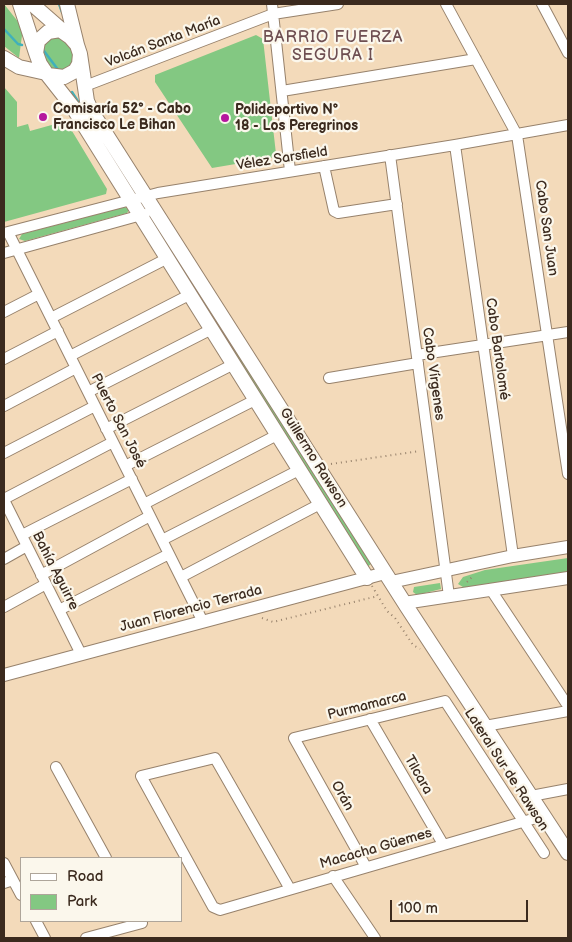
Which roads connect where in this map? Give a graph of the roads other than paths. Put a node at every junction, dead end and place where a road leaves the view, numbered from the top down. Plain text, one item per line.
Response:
1 (20, 4) edge
2 (32, 4) edge
3 (67, 4) edge
4 (338, 4) edge
5 (446, 4) edge
6 (542, 4) edge
7 (273, 9) edge
8 (64, 32) junction
9 (78, 50) junction
10 (36, 53) junction
11 (568, 53) edge
12 (4, 58) edge
13 (476, 59) junction
14 (47, 74) junction
15 (86, 86) junction
16 (282, 91) junction
17 (568, 124) edge
18 (516, 134) junction
19 (455, 145) junction
20 (390, 155) junction
21 (324, 166) junction
22 (290, 171) junction
23 (146, 195) junction
24 (129, 200) junction
25 (397, 204) junction
26 (156, 212) junction
27 (138, 216) junction
28 (6, 233) edge
29 (17, 249) junction
30 (4, 253) edge
31 (166, 259) junction
32 (39, 294) junction
33 (189, 295) junction
34 (4, 312) edge
35 (51, 318) junction
36 (210, 330) junction
37 (58, 331) junction
38 (568, 332) edge
39 (548, 335) junction
40 (483, 345) junction
41 (70, 356) junction
42 (4, 359) edge
43 (418, 359) junction
44 (232, 364) junction
45 (76, 368) junction
46 (329, 378) dead end
47 (88, 392) junction
48 (255, 400) junction
49 (4, 406) edge
50 (95, 406) junction
51 (106, 429) junction
52 (277, 435) junction
53 (113, 442) junction
54 (4, 453) edge
55 (125, 466) junction
56 (299, 470) junction
57 (568, 474) edge
58 (132, 479) junction
59 (4, 499) edge
60 (144, 504) junction
61 (320, 504) junction
62 (7, 514) edge
63 (150, 516) junction
64 (22, 535) junction
65 (162, 540) junction
66 (27, 546) junction
67 (568, 548) edge
68 (169, 554) junction
69 (513, 556) junction
70 (4, 558) edge
71 (446, 572) junction
72 (181, 577) junction
73 (388, 577) junction
74 (367, 578) junction
75 (568, 578) edge
76 (44, 580) junction
77 (491, 590) junction
78 (449, 596) junction
79 (404, 602) junction
80 (4, 607) edge
81 (59, 610) junction
82 (203, 622) junction
83 (81, 654) junction
84 (4, 675) edge
85 (446, 701) joint
86 (568, 706) edge
87 (568, 711) edge
88 (370, 719) junction
89 (485, 726) junction
90 (294, 738) joint
91 (56, 767) dead end
92 (568, 789) edge
93 (531, 796) junction
94 (543, 816) junction
95 (524, 822) junction
96 (443, 844) junction
97 (544, 853) dead end
98 (568, 853) edge
99 (105, 857) edge
100 (4, 863) edge
101 (366, 867) junction
102 (333, 876) junction
103 (9, 882) edge
104 (290, 889) junction
105 (20, 893) edge
106 (37, 922) edge
107 (142, 922) edge
108 (45, 938) edge
109 (86, 938) edge
110 (375, 938) edge

1 - 10 main road
2 - 8 main road
3 - 9 main road, Guillermo Rawson
4 - 7 street, Volcán Santa María
5 - 13 street, Cabo San Juan
6 - 11 street
7 - 15 street, Volcán Santa María
7 - 16 street
8 - 9 main road
8 - 10 main road
9 - 14 main road
9 - 15 main road, Guillermo Rawson
10 - 14 main road
12 - 14 main road
13 - 16 street
13 - 18 street, Cabo San Juan
14 - 24 main road, Guillermo Rawson
15 - 23 main road, Guillermo Rawson
16 - 22 street
17 - 18 street, Vélez Sarsfield
18 - 19 street, Vélez Sarsfield
18 - 39 street, Cabo San Juan
19 - 20 street, Vélez Sarsfield
19 - 40 street, Cabo Bartolomé
20 - 21 street, Vélez Sarsfield
20 - 25 street, Cabo Vírgenes
21 - 22 street, Vélez Sarsfield
21 - 25 street
22 - 23 street, Vélez Sarsfield
23 - 24 street, Vélez Sarsfield
23 - 26 main road, Guillermo Rawson
24 - 27 main road, Guillermo Rawson
24 - 28 street, Vélez Sarsfield
25 - 43 street, Cabo Vírgenes
26 - 27 street
26 - 73 main road, Guillermo Rawson
27 - 29 street
27 - 31 main road, Guillermo Rawson
28 - 29 street, Puerto San José
29 - 30 street
29 - 32 street, Puerto San José
31 - 33 main road, Guillermo Rawson
31 - 35 street
32 - 34 street
32 - 35 street, Puerto San José
33 - 36 main road, Guillermo Rawson
33 - 41 street
35 - 37 street, Puerto San José
36 - 44 main road, Guillermo Rawson
36 - 47 street
37 - 41 street, Puerto San José
37 - 42 street
38 - 39 street
39 - 40 street
39 - 57 street, Cabo San Juan
40 - 43 street
40 - 69 street, Cabo Bartolomé
41 - 45 street, Puerto San José
43 - 46 street
43 - 71 street, Cabo Vírgenes
44 - 48 main road, Guillermo Rawson
44 - 51 street
45 - 47 street, Puerto San José
45 - 49 street
47 - 50 street, Puerto San José
48 - 52 main road, Guillermo Rawson
48 - 55 street
50 - 51 street, Puerto San José
50 - 54 street
51 - 53 street, Puerto San José
52 - 56 main road, Guillermo Rawson
52 - 60 street
53 - 55 street, Puerto San José
53 - 59 street
55 - 58 street, Puerto San José
56 - 61 main road, Guillermo Rawson
56 - 65 street
58 - 60 street, Puerto San José
58 - 64 street
59 - 62 street, Bahía Aguirre
60 - 63 street, Puerto San José
61 - 72 street
61 - 74 main road, Guillermo Rawson
62 - 64 street, Bahía Aguirre
63 - 65 street, Puerto San José
63 - 76 street
64 - 66 street, Bahía Aguirre
65 - 68 street, Puerto San José
66 - 70 street
66 - 76 street, Bahía Aguirre
67 - 69 street, Juan Florencio Terrada
68 - 72 street, Puerto San José
68 - 81 street
69 - 71 street, Juan Florencio Terrada
71 - 73 street, Juan Florencio Terrada
71 - 78 street, Cabo Vírgenes
72 - 82 street, Puerto San José
73 - 74 street, Juan Florencio Terrada
73 - 79 main road, Guillermo Rawson
74 - 82 street, Juan Florencio Terrada
75 - 77 street
76 - 80 street
76 - 81 street, Bahía Aguirre
77 - 78 street
77 - 86 street
78 - 79 street
79 - 89 main road, Guillermo Rawson
81 - 83 street, Bahía Aguirre
82 - 83 street, Juan Florencio Terrada
83 - 84 street, Juan Florencio Terrada
85 - 88 street, Purmamarca
85 - 95 street, Lateral Sur de Rawson
87 - 89 street
88 - 90 street, Purmamarca
88 - 96 street, Tilcara
89 - 93 main road, Guillermo Rawson
90 - 101 street, Orán
91 - 99 street
92 - 93 street
93 - 94 main road, Guillermo Rawson
94 - 95 street, Macacha Güemes
94 - 98 main road, Guillermo Rawson
95 - 96 street, Macacha Güemes
95 - 97 street, Lateral Sur de Rawson
96 - 101 street, Macacha Güemes
100 - 103 street
101 - 102 street, Macacha Güemes
102 - 104 street, Macacha Güemes
102 - 110 street
103 - 105 street
104 - 104 street, Macacha Güemes
106 - 108 street
107 - 109 street

